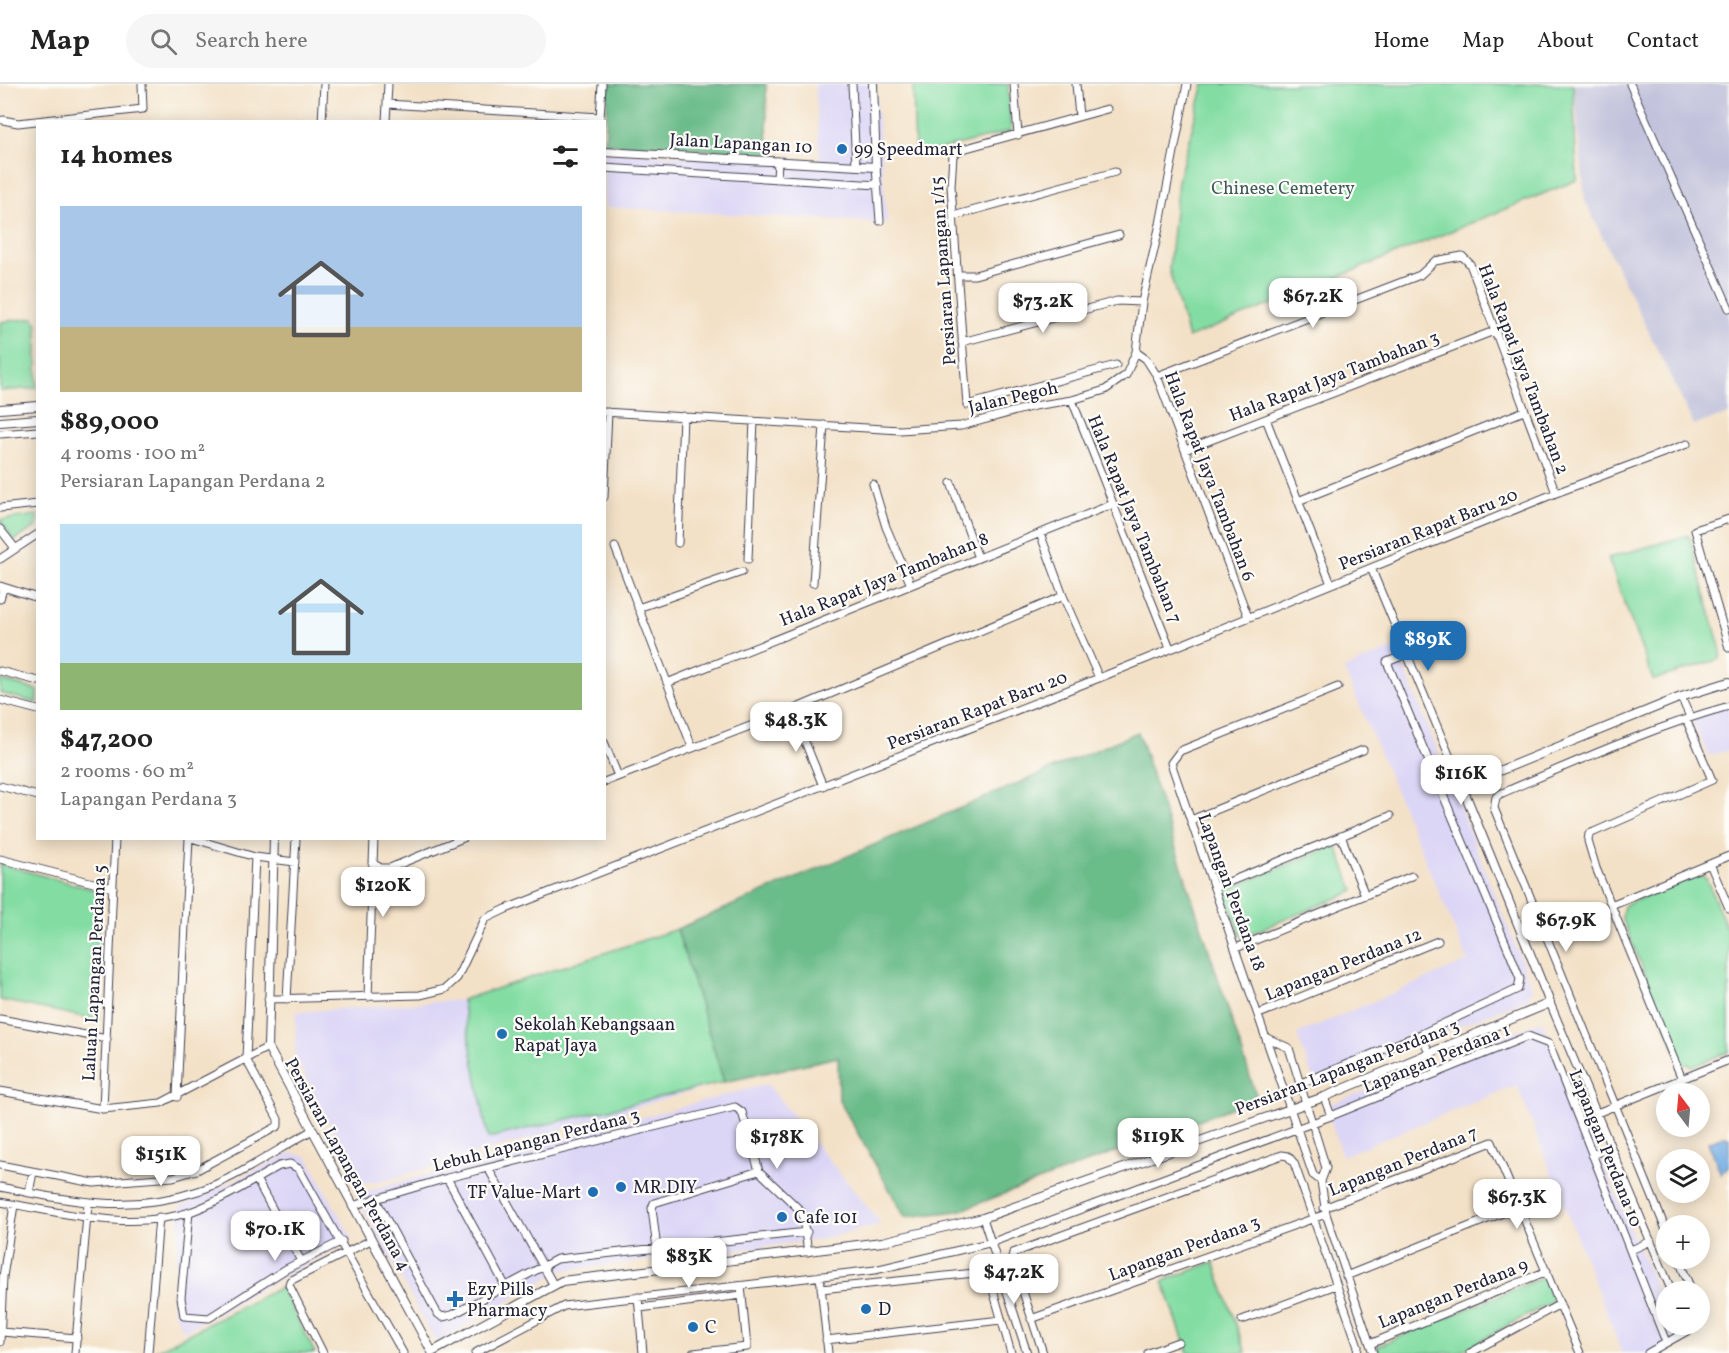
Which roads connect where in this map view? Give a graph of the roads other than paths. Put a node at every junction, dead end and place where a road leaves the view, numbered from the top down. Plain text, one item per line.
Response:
1 (142, 84) edge
2 (324, 84) edge
3 (388, 84) edge
4 (602, 84) edge
5 (852, 84) edge
6 (873, 84) edge
7 (1014, 84) edge
8 (1076, 84) edge
9 (1187, 84) edge
10 (1630, 84) edge
11 (387, 104) junction
12 (1107, 108) dead end
13 (1079, 116) junction
14 (600, 119) edge
15 (3, 120) dead end
16 (45, 120) edge
17 (322, 120) edge
18 (386, 120) edge
19 (36, 121) edge
20 (1018, 135) junction
21 (606, 152) edge
22 (778, 161) junction
23 (856, 166) junction
24 (876, 167) junction
25 (606, 168) edge
26 (1115, 172) dead end
27 (777, 179) junction
28 (878, 185) junction
29 (953, 216) junction
30 (880, 221) dead end
31 (1119, 235) dead end
32 (958, 274) junction
33 (1142, 302) junction
34 (1729, 308) edge
35 (1494, 331) junction
36 (962, 342) junction
37 (1136, 352) junction
38 (1116, 365) dead end
39 (1157, 376) junction
40 (1072, 400) junction
41 (36, 406) edge
42 (0, 409) edge
43 (1524, 411) junction
44 (606, 412) edge
45 (683, 417) junction
46 (36, 419) edge
47 (1266, 419) junction
48 (754, 421) junction
49 (0, 422) edge
50 (824, 425) junction
51 (36, 430) edge
52 (0, 434) edge
53 (1687, 444) dead end
54 (1185, 450) junction
55 (951, 483) dead end
56 (873, 484) dead end
57 (1556, 493) junction
58 (1298, 501) junction
59 (36, 504) edge
60 (1113, 504) junction
61 (0, 508) edge
62 (1729, 519) edge
63 (0, 529) edge
64 (1040, 533) junction
65 (36, 535) edge
66 (678, 543) dead end
67 (615, 547) dead end
68 (15, 548) junction
69 (978, 558) junction
70 (748, 559) dead end
71 (0, 560) edge
72 (1371, 568) junction
73 (742, 572) dead end
74 (813, 583) dead end
75 (1331, 584) junction
76 (911, 585) junction
77 (1, 588) edge
78 (1063, 596) junction
79 (36, 597) edge
80 (0, 599) edge
81 (639, 608) junction
82 (1248, 616) junction
83 (1170, 648) junction
84 (1729, 648) edge
85 (1407, 654) junction
86 (0, 671) edge
87 (1099, 678) junction
88 (36, 680) edge
89 (1729, 682) edge
90 (667, 683) junction
91 (1338, 687) dead end
92 (1681, 697) junction
93 (0, 700) edge
94 (1729, 706) edge
95 (36, 709) edge
96 (792, 710) junction
97 (1688, 718) junction
98 (606, 747) edge
99 (692, 747) junction
100 (1363, 750) dead end
101 (618, 776) junction
102 (606, 781) edge
103 (0, 786) edge
104 (823, 786) junction
105 (1462, 786) junction
106 (36, 795) edge
107 (1390, 816) dead end
108 (1191, 820) junction
109 (1341, 836) junction
110 (115, 840) edge
111 (190, 840) edge
112 (197, 840) edge
113 (274, 840) edge
114 (296, 840) edge
115 (374, 840) edge
116 (459, 840) edge
117 (255, 856) junction
118 (1729, 856) edge
119 (0, 858) edge
120 (273, 860) junction
121 (295, 862) junction
122 (372, 863) junction
123 (1710, 864) junction
124 (1412, 876) dead end
125 (113, 888) junction
126 (1214, 888) junction
127 (1365, 895) junction
128 (1611, 905) junction
129 (1729, 908) edge
130 (1438, 941) dead end
131 (1236, 948) junction
132 (368, 997) junction
133 (268, 999) junction
134 (287, 999) junction
135 (1550, 1003) junction
136 (1259, 1014) junction
137 (0, 1019) edge
138 (1421, 1034) junction
139 (1267, 1038) junction
140 (106, 1040) junction
141 (268, 1047) junction
142 (1430, 1054) junction
143 (246, 1059) junction
144 (1729, 1060) edge
145 (1558, 1066) joint
146 (1438, 1073) junction
147 (1682, 1080) junction
148 (1301, 1083) junction
149 (0, 1091) edge
150 (177, 1097) junction
151 (1324, 1097) junction
152 (1307, 1103) junction
153 (1616, 1106) junction
154 (1292, 1108) junction
155 (103, 1109) junction
156 (1597, 1113) junction
157 (1331, 1116) junction
158 (1314, 1123) junction
159 (1299, 1129) junction
160 (311, 1131) junction
161 (1611, 1147) junction
162 (1592, 1155) junction
163 (0, 1165) edge
164 (488, 1168) junction
165 (759, 1171) junction
166 (33, 1172) junction
167 (255, 1179) junction
168 (447, 1179) junction
169 (1321, 1181) junction
170 (0, 1187) edge
171 (29, 1193) junction
172 (375, 1198) junction
173 (0, 1202) edge
174 (88, 1204) junction
175 (14, 1205) junction
176 (352, 1206) junction
177 (1521, 1206) junction
178 (1325, 1211) junction
179 (189, 1212) junction
180 (1660, 1215) edge
181 (159, 1217) junction
182 (983, 1218) junction
183 (1313, 1218) junction
184 (87, 1220) junction
185 (807, 1232) junction
186 (371, 1240) junction
187 (342, 1241) junction
188 (1651, 1241) junction
189 (993, 1242) junction
190 (657, 1249) junction
191 (1630, 1250) junction
192 (348, 1251) junction
193 (808, 1252) junction
194 (301, 1261) junction
195 (544, 1267) junction
196 (1547, 1271) junction
197 (820, 1276) junction
198 (1346, 1276) junction
199 (2, 1277) edge
200 (1667, 1281) edge
201 (553, 1284) junction
202 (1336, 1285) junction
203 (741, 1286) junction
204 (506, 1287) junction
205 (821, 1289) junction
206 (742, 1295) junction
207 (638, 1297) junction
208 (1560, 1304) junction
209 (640, 1308) junction
210 (1031, 1319) junction
211 (1001, 1320) junction
212 (1242, 1320) dead end
213 (1, 1332) edge
214 (1676, 1335) edge
215 (77, 1338) junction
216 (826, 1340) junction
217 (0, 1342) edge
218 (1178, 1342) dead end
219 (1666, 1342) junction
220 (1370, 1344) junction
221 (432, 1352) edge
222 (75, 1353) edge
223 (148, 1353) edge
224 (323, 1353) edge
225 (403, 1353) edge
226 (475, 1353) edge
227 (643, 1353) edge
228 (693, 1353) edge
229 (828, 1353) edge
230 (1011, 1353) edge
231 (1027, 1353) edge
232 (1043, 1353) edge
233 (1149, 1353) edge
234 (1357, 1353) edge
235 (1373, 1353) edge
236 (1470, 1353) edge
237 (1580, 1353) edge
238 (1647, 1353) edge

1 - 16 street
2 - 17 street
3 - 11 street
4 - 14 street
5 - 23 street
6 - 24 street
7 - 20 street
8 - 13 street
9 - 33 street, Jalan Pegoh
10 - 34 street
11 - 14 street
11 - 18 street
12 - 13 street, Persiaran Lapangan 1/15
13 - 20 street, Persiaran Lapangan 1/15
15 - 19 street
20 - 29 street, Persiaran Lapangan 1/15
21 - 22 street, Jalan Lapangan 10
22 - 23 street, Jalan Lapangan 10
22 - 27 street
23 - 24 street, Jalan Lapangan 10
24 - 28 street
25 - 27 street
26 - 29 street
27 - 28 street
28 - 30 street
29 - 32 street, Persiaran Lapangan 1/15
31 - 32 street
32 - 36 street, Persiaran Lapangan 1/15
33 - 36 street
33 - 37 street, Jalan Pegoh
35 - 39 street, Hala Rapat Jaya Tambahan 2
35 - 43 street, Hala Rapat Jaya Tambahan 2
35 - 47 street, Hala Rapat Jaya Tambahan 3
36 - 38 street, Persiaran Lapangan 1/15
37 - 39 street, Hala Rapat Jaya Tambahan 6
37 - 40 street, Jalan Pegoh
39 - 54 street, Hala Rapat Jaya Tambahan 6
40 - 50 street, Jalan Pegoh
40 - 60 street, Hala Rapat Jaya Tambahan 7
41 - 42 street
43 - 57 street, Hala Rapat Jaya Tambahan 2
43 - 58 street
44 - 45 street, Jalan Pegoh
45 - 48 street, Jalan Pegoh
45 - 66 street
46 - 49 street
47 - 54 street, Hala Rapat Jaya Tambahan 3
47 - 58 street
48 - 50 street, Jalan Pegoh
48 - 70 street
50 - 74 street
51 - 52 street
53 - 57 street, Persiaran Rapat Baru 20
54 - 82 street, Hala Rapat Jaya Tambahan 6
55 - 69 street
56 - 76 street
57 - 72 street, Persiaran Rapat Baru 20
58 - 75 street
59 - 61 street
60 - 64 street, Hala Rapat Jaya Tambahan 8
60 - 83 street, Hala Rapat Jaya Tambahan 7
62 - 84 street
63 - 68 street
64 - 69 street, Hala Rapat Jaya Tambahan 8
64 - 78 street
65 - 68 street
67 - 81 street
68 - 71 street
69 - 76 street, Hala Rapat Jaya Tambahan 8
72 - 75 street, Persiaran Rapat Baru 20
72 - 85 street
73 - 81 street
75 - 82 street, Persiaran Rapat Baru 20
76 - 90 street, Hala Rapat Jaya Tambahan 8
77 - 79 street
77 - 80 street
78 - 87 street
78 - 96 street
81 - 90 street
82 - 83 street, Persiaran Rapat Baru 20
83 - 87 street, Persiaran Rapat Baru 20
85 - 105 street
85 - 138 street
86 - 88 street
87 - 104 street, Persiaran Rapat Baru 20
89 - 92 street
90 - 99 street
91 - 108 street, Lapangan Perdana 18
92 - 97 street
92 - 105 street
93 - 95 street
94 - 97 street
96 - 99 street
96 - 104 street
97 - 128 street
97 - 153 street
98 - 101 street
99 - 101 street
100 - 108 street
101 - 102 street
103 - 106 street
104 - 132 street, Persiaran Rapat Baru 20
105 - 135 street
107 - 109 street
108 - 126 street, Lapangan Perdana 18
109 - 126 street
109 - 127 street
110 - 125 street, Laluan Lapangan Perdana 5
111 - 150 street
112 - 117 street
113 - 120 street, Persiaran Lapangan Perdana 4
114 - 121 street
115 - 122 street
116 - 122 street
117 - 120 street
117 - 143 street
118 - 123 street
119 - 125 street
120 - 121 street
120 - 133 street, Persiaran Lapangan Perdana 4
121 - 134 street
122 - 132 street
123 - 128 street
123 - 129 street
124 - 127 street
125 - 140 street, Laluan Lapangan Perdana 5
126 - 131 street, Lapangan Perdana 18
127 - 131 street
128 - 147 street
130 - 136 street, Lapangan Perdana 12
131 - 136 street, Lapangan Perdana 18
132 - 134 street, Persiaran Rapat Baru 20
133 - 134 street, Persiaran Rapat Baru 20
133 - 141 street, Persiaran Lapangan Perdana 4
135 - 142 street, Persiaran Lapangan Perdana 3
135 - 156 street
136 - 139 street, Lapangan Perdana 18
137 - 140 street
138 - 142 street
138 - 148 street
139 - 148 street
139 - 154 street, Lapangan Perdana 18
140 - 155 street, Laluan Lapangan Perdana 5
141 - 143 street
141 - 160 street, Persiaran Lapangan Perdana 4
142 - 146 street
142 - 151 street, Persiaran Lapangan Perdana 3
143 - 150 street
143 - 166 street
144 - 147 street
145 - 146 street, Lapangan Perdana 1
145 - 162 street, Lapangan Perdana 10
146 - 157 street, Lapangan Perdana 1
147 - 153 street
148 - 152 street
149 - 155 street
150 - 155 street
151 - 152 street, Persiaran Lapangan Perdana 3
151 - 157 street
152 - 154 street, Persiaran Lapangan Perdana 3
152 - 158 street
153 - 156 street
153 - 180 street
154 - 159 street, Lapangan Perdana 18
154 - 182 street, Persiaran Lapangan Perdana 3
156 - 161 street
157 - 158 street, Lapangan Perdana 1
158 - 159 street, Lapangan Perdana 1
158 - 169 street
159 - 169 street, Lapangan Perdana 18
159 - 189 street, Lapangan Perdana 1
160 - 174 street
160 - 176 street, Persiaran Lapangan Perdana 4
161 - 162 street
161 - 188 street
162 - 191 street, Lapangan Perdana 10
163 - 166 street
164 - 165 street, Lebuh Lapangan Perdana 3
164 - 168 street, Lebuh Lapangan Perdana 3
164 - 195 street
165 - 185 street
165 - 190 street
166 - 171 street
167 - 179 street
167 - 187 street
167 - 194 street
168 - 172 street, Lebuh Lapangan Perdana 3
168 - 204 street
169 - 178 street
170 - 171 street
171 - 174 street
172 - 176 street, Lebuh Lapangan Perdana 3
172 - 204 street
173 - 175 street
174 - 184 street
175 - 184 street
175 - 199 street
176 - 186 street, Persiaran Lapangan Perdana 4
177 - 178 street, Lapangan Perdana 7
177 - 196 street
177 - 198 street
178 - 183 street, Lapangan Perdana 7
178 - 198 street
179 - 181 street
179 - 194 street
181 - 184 street
181 - 223 street
182 - 189 street
182 - 193 street, Persiaran Lapangan Perdana 3
183 - 202 street
183 - 210 street, Lapangan Perdana 3
183 - 210 street
184 - 215 street
185 - 190 street
185 - 193 street
186 - 192 street
186 - 221 street, Persiaran Lapangan Perdana 4
187 - 192 street
187 - 194 street
188 - 191 street
188 - 200 street
189 - 197 street
189 - 231 street
190 - 195 street
191 - 219 street, Lapangan Perdana 10
192 - 224 street
192 - 225 street
193 - 201 street, Persiaran Lapangan Perdana 3
195 - 201 street
195 - 204 street
196 - 208 street
196 - 220 street, Lapangan Perdana 9
197 - 203 street
197 - 205 street
198 - 220 street
199 - 213 street
201 - 221 street, Persiaran Lapangan Perdana 3
202 - 212 street
202 - 234 street
203 - 206 street
203 - 207 street
205 - 211 street
205 - 216 street
206 - 209 street
206 - 228 street
207 - 209 street
207 - 226 street
208 - 236 street
208 - 237 street
209 - 227 street
210 - 232 street
211 - 216 street
211 - 230 street
213 - 215 street
213 - 217 street
214 - 219 street
215 - 222 street
216 - 229 street
218 - 233 street
219 - 238 street
220 - 235 street

